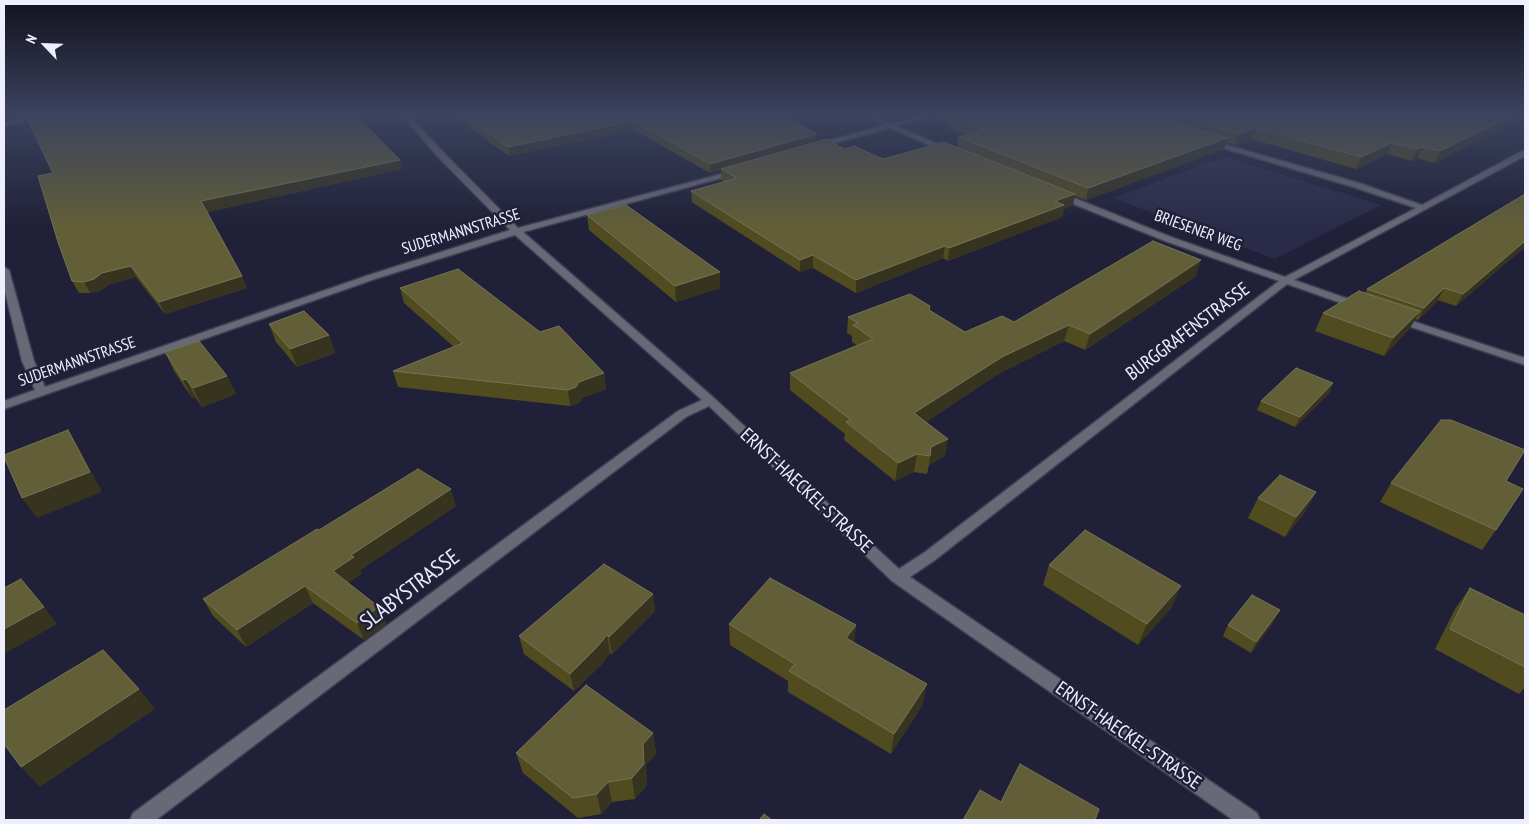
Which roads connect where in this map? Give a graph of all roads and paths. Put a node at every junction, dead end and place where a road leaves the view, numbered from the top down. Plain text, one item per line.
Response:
1 (438, 151) edge
2 (951, 151) edge
3 (1243, 151) edge
4 (955, 153) edge
5 (1525, 153) edge
6 (743, 170) edge
7 (1053, 192) edge
8 (1424, 208) junction
9 (516, 231) junction
10 (4, 274) edge
11 (1286, 281) junction
12 (1371, 310) edge
13 (1390, 316) edge
14 (1525, 362) edge
15 (41, 391) junction
16 (710, 401) junction
17 (4, 405) edge
18 (898, 577) junction
19 (140, 820) edge
20 (1250, 820) edge

1 - 9 street, ERNST-HAECKEL-STRASSE
2 - 4 street
3 - 8 street
5 - 8 street, BURGGRAFENSTRASSE
6 - 9 street, SUDERMANNSTRASSE
7 - 11 street, BRIESENER WEG
8 - 11 street, BURGGRAFENSTRASSE
9 - 15 street, SUDERMANNSTRASSE
9 - 16 street, ERNST-HAECKEL-STRASSE
10 - 15 street
11 - 12 street, BRIESENER WEG
11 - 18 street, BURGGRAFENSTRASSE
13 - 14 street
15 - 17 street, SUDERMANNSTRASSE
16 - 18 street, ERNST-HAECKEL-STRASSE
16 - 19 street, SLABYSTRASSE
18 - 20 street, ERNST-HAECKEL-STRASSE

